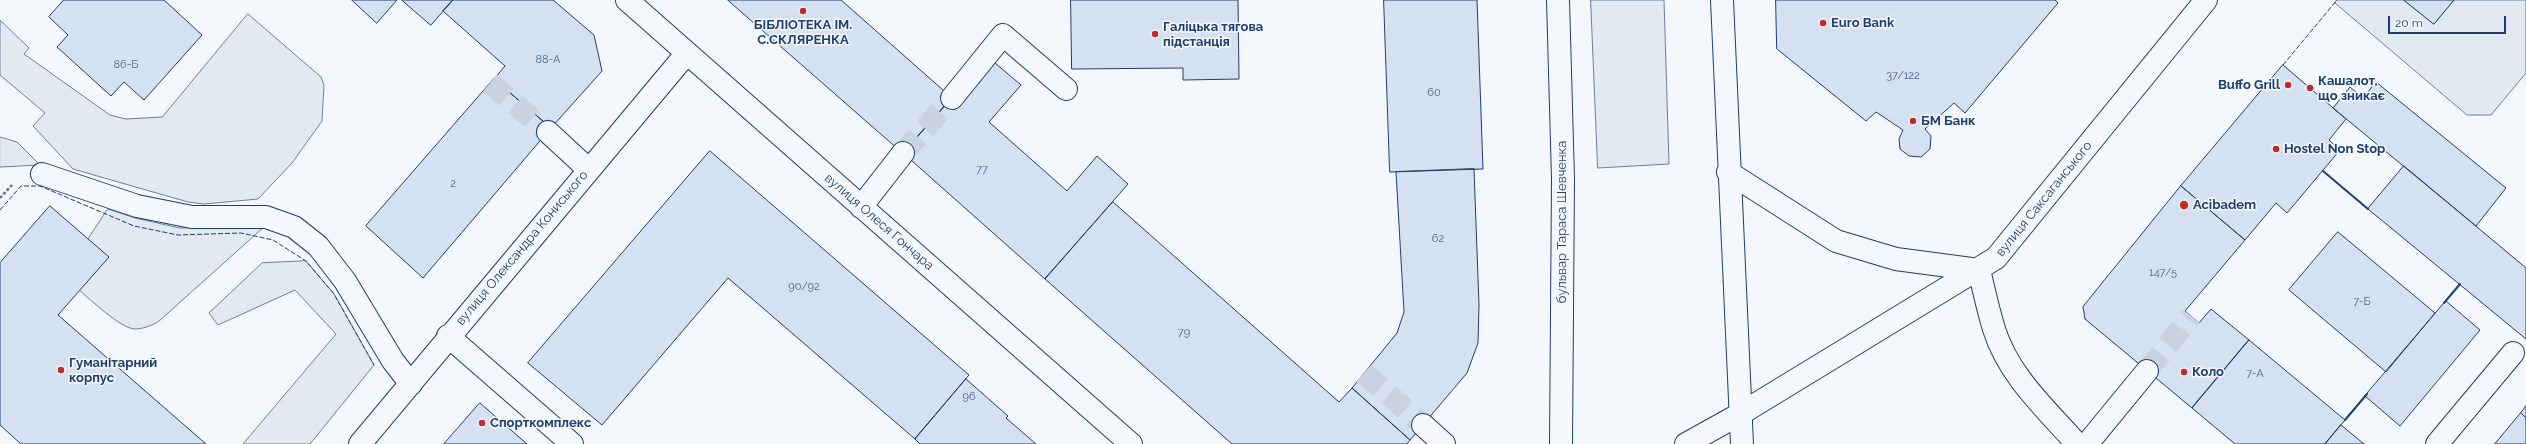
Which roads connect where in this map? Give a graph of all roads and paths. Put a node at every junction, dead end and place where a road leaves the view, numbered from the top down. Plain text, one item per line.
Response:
1 (628, 0) edge
2 (1558, 0) edge
3 (1722, 0) edge
4 (2206, 0) edge
5 (687, 53) junction
6 (1066, 89) dead end
7 (952, 98) tunnel mouth
8 (548, 132) tunnel mouth
9 (903, 154) tunnel mouth
10 (588, 169) junction
11 (1728, 172) junction
12 (42, 174) dead end
13 (861, 207) junction
14 (1979, 270) junction
15 (448, 336) junction
16 (2513, 353) dead end
17 (2147, 371) tunnel mouth
18 (410, 384) junction
19 (1740, 414) junction
20 (1423, 426) tunnel mouth
21 (360, 444) edge
22 (572, 444) edge
23 (1131, 444) edge
24 (1444, 444) edge
25 (1560, 444) edge
26 (1686, 444) edge
27 (1742, 444) edge
28 (2077, 444) edge
29 (2087, 444) edge
30 (2437, 444) edge

1 - 5 main road, вулиця Олеся Гончара
2 - 25 main road, бульвар Тараса Шевченка
3 - 11 main road
4 - 14 main road, вулиця Саксаганського
5 - 10 main road, вулиця Олександра Кониського
5 - 13 main road, вулиця Олеся Гончара
6 - 7 main road
8 - 10 main road
9 - 13 main road
10 - 15 main road, вулиця Олександра Кониського
11 - 14 main road
11 - 19 main road
12 - 18 main road
13 - 23 main road, вулиця Олеся Гончара
14 - 19 main road, вулиця Саксаганського
14 - 28 main road
15 - 18 main road, вулиця Олександра Кониського
15 - 22 main road
16 - 30 main road
17 - 29 main road
18 - 21 main road, вулиця Олександра Кониського
19 - 26 main road, вулиця Саксаганського
19 - 27 main road
20 - 24 main road

